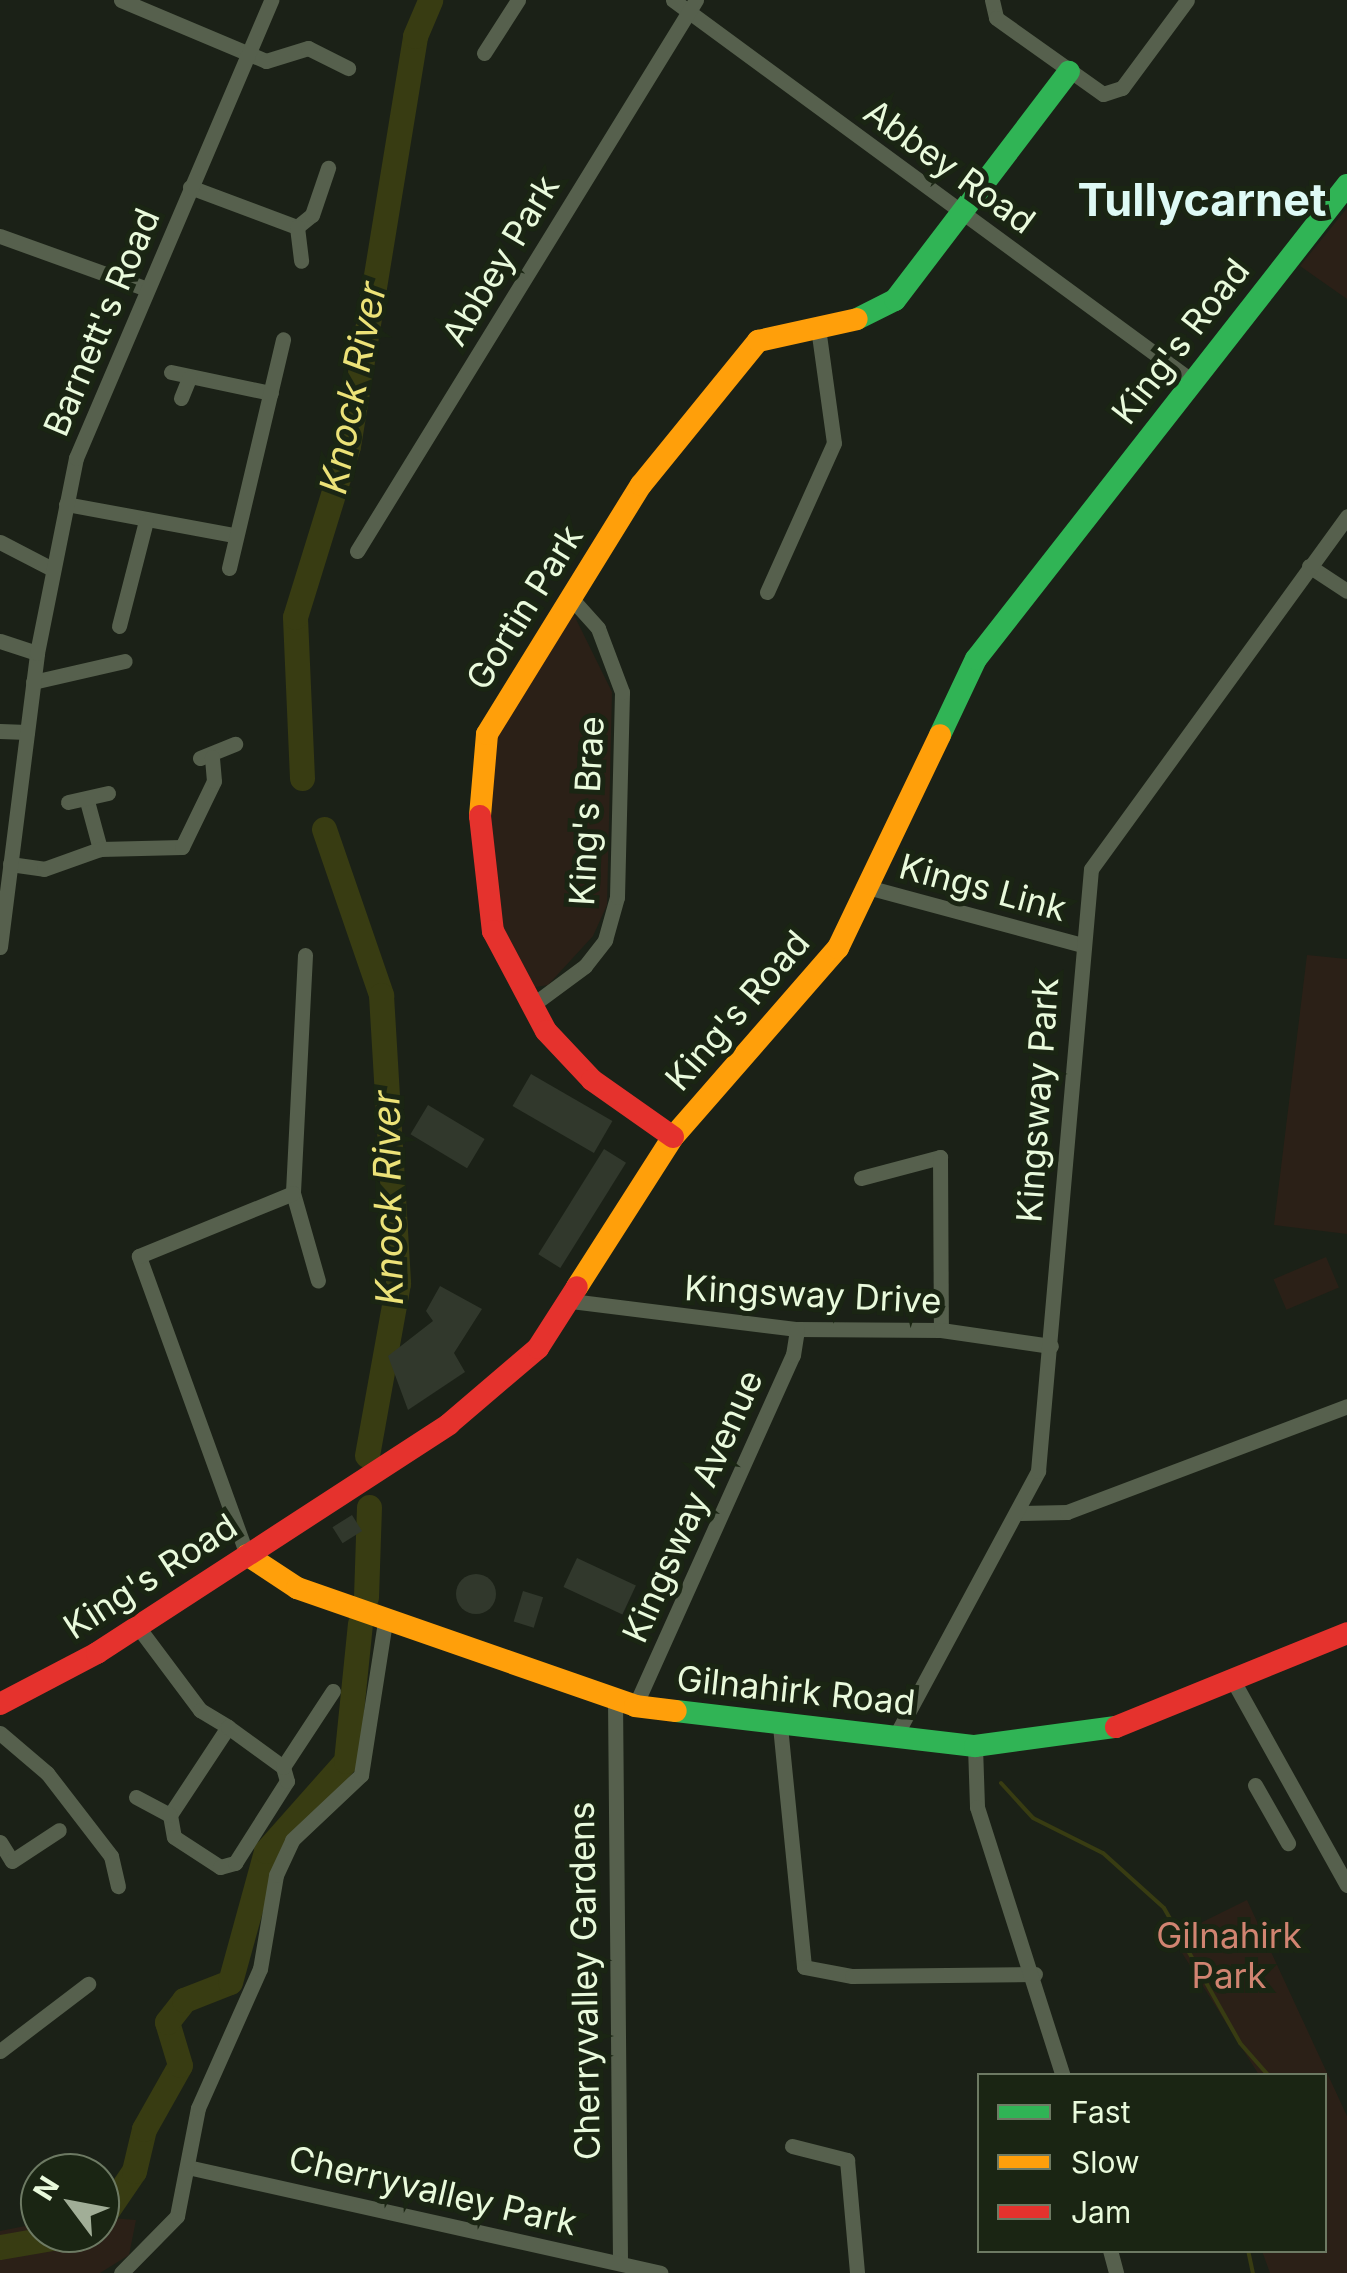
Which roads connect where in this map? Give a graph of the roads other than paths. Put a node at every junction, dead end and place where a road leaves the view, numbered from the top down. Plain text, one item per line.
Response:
1 (121, 0) edge
2 (271, 0) edge
3 (518, 0) edge
4 (672, 0) edge
5 (992, 0) edge
6 (1186, 0) edge
7 (692, 6) edge
8 (244, 53) junction
9 (484, 54) dead end
10 (348, 68) dead end
11 (1068, 72) junction
12 (328, 168) dead end
13 (1347, 186) edge
14 (190, 187) junction
15 (964, 214) junction
16 (296, 227) junction
17 (0, 236) edge
18 (300, 262) dead end
19 (148, 289) junction
20 (818, 327) junction
21 (283, 339) dead end
22 (172, 372) dead end
23 (189, 378) junction
24 (1192, 381) junction
25 (271, 393) junction
26 (181, 398) dead end
27 (66, 504) junction
28 (1347, 516) edge
29 (146, 521) junction
30 (234, 535) junction
31 (0, 542) edge
32 (357, 552) dead end
33 (1309, 566) junction
34 (229, 568) dead end
35 (52, 570) junction
36 (1347, 591) edge
37 (767, 592) dead end
38 (571, 598) junction
39 (119, 626) dead end
40 (0, 641) edge
41 (37, 653) junction
42 (125, 661) dead end
43 (33, 682) junction
44 (0, 731) edge
45 (26, 732) junction
46 (235, 744) dead end
47 (108, 793) dead end
48 (87, 801) junction
49 (68, 802) dead end
50 (7, 819) edge
51 (100, 849) junction
52 (10, 864) junction
53 (872, 888) junction
54 (1080, 944) junction
55 (0, 946) edge
56 (305, 955) dead end
57 (531, 1006) junction
58 (673, 1137) junction
59 (861, 1178) dead end
60 (294, 1193) junction
61 (318, 1281) dead end
62 (571, 1301) junction
63 (796, 1329) junction
64 (941, 1330) junction
65 (1051, 1346) junction
66 (1347, 1406) edge
67 (1022, 1513) junction
68 (247, 1556) junction
69 (225, 1570) junction
70 (281, 1580) junction
71 (385, 1621) junction
72 (138, 1627) junction
73 (1347, 1634) edge
74 (1230, 1677) junction
75 (333, 1691) dead end
76 (625, 1702) junction
77 (0, 1704) edge
78 (780, 1726) junction
79 (228, 1727) junction
80 (0, 1733) edge
81 (896, 1735) junction
82 (974, 1746) junction
83 (283, 1767) junction
84 (1255, 1785) dead end
85 (1301, 1796) junction
86 (136, 1798) dead end
87 (170, 1814) junction
88 (1271, 1814) junction
89 (59, 1830) dead end
90 (0, 1842) edge
91 (1288, 1844) dead end
92 (1347, 1885) edge
93 (118, 1886) dead end
94 (1035, 1974) junction
95 (88, 1984) dead end
96 (0, 2051) edge
97 (1063, 2073) edge
98 (792, 2146) dead end
99 (192, 2168) junction
100 (620, 2263) junction
101 (120, 2273) edge
102 (660, 2273) edge
103 (857, 2273) edge

1 - 8 street
2 - 8 street, Barnett's Road
3 - 9 street
4 - 7 street, Abbey Road
5 - 11 street
6 - 11 street
7 - 15 street, Abbey Road
7 - 32 street, Abbey Park
8 - 10 street
8 - 14 street, Barnett's Road
11 - 15 street, Gortin Park
12 - 16 street
13 - 24 street, King's Road
14 - 16 street
14 - 19 street, Barnett's Road
15 - 20 street, Gortin Park
15 - 24 street, Abbey Road
16 - 18 street
17 - 19 street
19 - 27 street, Barnett's Road
20 - 37 street
20 - 38 street, Gortin Park
21 - 25 street
22 - 23 street
23 - 25 street
23 - 26 street
24 - 53 street, King's Road
25 - 30 street
27 - 29 street
27 - 35 street, Barnett's Road
28 - 33 street, Kingsway Park
29 - 30 street
29 - 39 street
30 - 34 street
31 - 35 street
33 - 36 street
33 - 54 street, Kingsway Park
35 - 41 street, Barnett's Road
38 - 57 street, Gortin Park
38 - 57 street, King's Brae
40 - 41 street
41 - 43 street, Barnett's Road
42 - 43 street
43 - 45 street, Barnett's Road
44 - 45 street
45 - 50 street, Barnett's Road
46 - 51 street
47 - 48 street
48 - 49 street
48 - 51 street
50 - 52 street, Barnett's Road
51 - 52 street
52 - 55 street, Barnett's Road
53 - 54 street, Kings Link
53 - 58 street, King's Road
54 - 65 street, Kingsway Park
56 - 60 street
57 - 58 street, Gortin Park
58 - 62 street, King's Road
59 - 64 street
60 - 61 street
60 - 68 street
62 - 63 street, Kingsway Drive
62 - 68 street, King's Road
63 - 64 street, Kingsway Drive
63 - 76 street, Kingsway Avenue
64 - 65 street, Kingsway Drive
65 - 67 street, Kingsway Park
66 - 67 street
67 - 81 street, Kingsway Park
68 - 69 street, King's Road
68 - 70 street, Gilnahirk Road
69 - 70 street
69 - 72 street, King's Road
70 - 71 street, Gilnahirk Road
71 - 76 street, Gilnahirk Road
71 - 99 street
72 - 77 street, King's Road
72 - 79 street
73 - 74 street, Gilnahirk Road
74 - 82 street, Gilnahirk Road
74 - 85 street
75 - 83 street
76 - 78 street, Gilnahirk Road
76 - 100 street, Cherryvalley Gardens
78 - 81 street, Gilnahirk Road
78 - 94 street
79 - 83 street
79 - 87 street
80 - 93 street
81 - 82 street, Gilnahirk Road
82 - 94 street
83 - 87 street
84 - 88 street
85 - 88 street
85 - 92 street
86 - 87 street
88 - 91 street
89 - 90 street
94 - 97 street
95 - 96 street
98 - 103 street
99 - 100 street, Cherryvalley Park
99 - 101 street
100 - 102 street, Cherryvalley Park

